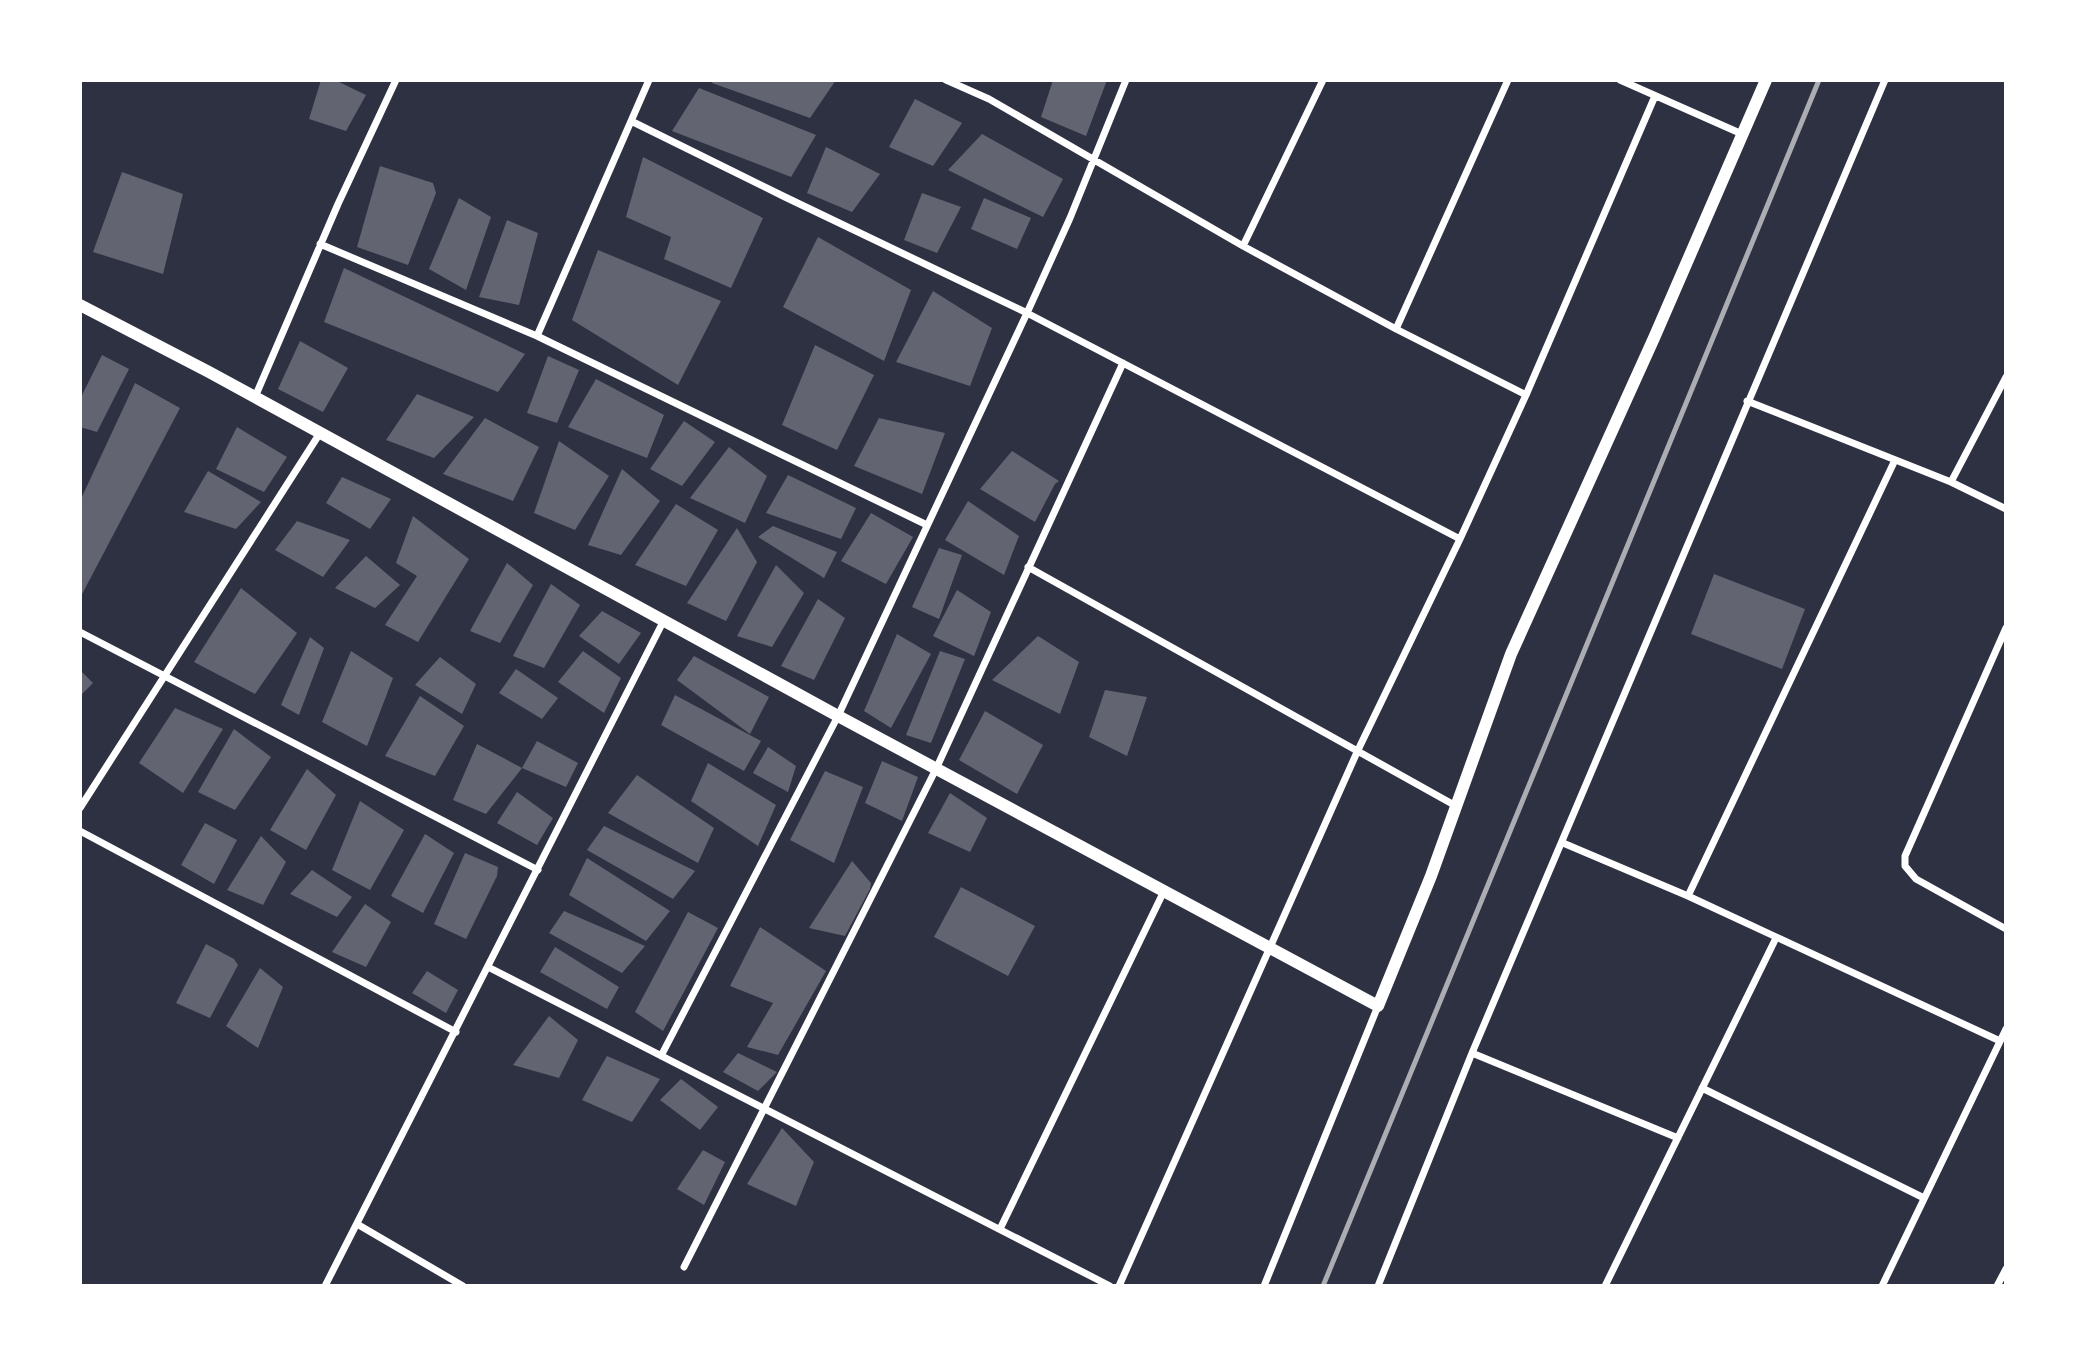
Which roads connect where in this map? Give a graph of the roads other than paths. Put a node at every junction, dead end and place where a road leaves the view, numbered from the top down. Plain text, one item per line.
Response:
1 (396, 80) edge
2 (649, 80) edge
3 (946, 80) edge
4 (1126, 80) edge
5 (1323, 80) edge
6 (1508, 80) edge
7 (1620, 80) edge
8 (1766, 80) edge
9 (1885, 80) edge
10 (1656, 96) junction
11 (631, 121) junction
12 (1742, 134) junction
13 (1094, 160) junction
14 (320, 244) junction
15 (1243, 246) junction
16 (80, 305) edge
17 (1027, 313) junction
18 (1396, 329) junction
19 (537, 335) junction
20 (1123, 363) junction
21 (2006, 377) edge
22 (1526, 395) junction
23 (255, 397) junction
24 (1747, 401) junction
25 (320, 433) junction
26 (1895, 460) junction
27 (1951, 482) junction
28 (2006, 509) edge
29 (927, 525) junction
30 (1460, 539) junction
31 (1028, 567) junction
32 (664, 620) junction
33 (2006, 628) edge
34 (80, 632) edge
35 (164, 677) junction
36 (838, 716) junction
37 (1358, 750) junction
38 (936, 769) junction
39 (1456, 806) junction
40 (80, 808) edge
41 (80, 831) edge
42 (1563, 843) junction
43 (538, 870) junction
44 (1164, 891) junction
45 (1688, 896) junction
46 (2006, 929) edge
47 (1776, 938) junction
48 (1271, 949) junction
49 (488, 967) junction
50 (1378, 1006) junction
51 (2006, 1029) edge
52 (456, 1032) junction
53 (2000, 1041) junction
54 (1472, 1053) junction
55 (661, 1056) junction
56 (1702, 1088) junction
57 (765, 1110) junction
58 (1678, 1138) junction
59 (1924, 1198) junction
60 (357, 1224) junction
61 (1000, 1229) junction
62 (684, 1267) dead end
63 (2006, 1269) edge
64 (325, 1286) edge
65 (463, 1286) edge
66 (1110, 1286) edge
67 (1119, 1286) edge
68 (1264, 1286) edge
69 (1378, 1286) edge
70 (1605, 1286) edge
71 (1882, 1286) edge
72 (1997, 1286) edge

1 - 14 street
2 - 11 street
3 - 13 street
4 - 13 street
5 - 15 street
6 - 18 street
7 - 10 street
8 - 12 street
9 - 24 street
10 - 12 street
10 - 22 street
11 - 17 street
11 - 19 street
12 - 39 street
13 - 15 street
13 - 17 street
14 - 19 street
14 - 23 street
15 - 18 street
16 - 23 street
17 - 20 street
17 - 29 street
18 - 22 street
19 - 29 street
20 - 30 street
20 - 31 street
21 - 27 street
22 - 30 street
23 - 25 street
24 - 26 street
24 - 42 street
25 - 32 street
25 - 35 street
26 - 27 street
26 - 45 street
27 - 28 street
29 - 36 street
30 - 37 street
31 - 37 street
31 - 38 street
32 - 36 street
32 - 43 street
33 - 46 street
34 - 35 street
35 - 40 street
35 - 43 street
36 - 38 street
36 - 55 street
37 - 39 street
37 - 48 street
38 - 44 street
38 - 57 street
39 - 50 street
41 - 52 street
42 - 45 street
42 - 54 street
43 - 49 street
44 - 48 street
44 - 61 street
45 - 47 street
47 - 53 street
47 - 56 street
48 - 50 street
48 - 67 street
49 - 52 street
49 - 55 street
50 - 68 street
51 - 53 street
52 - 60 street
53 - 59 street
54 - 58 street
54 - 69 street
55 - 57 street
56 - 58 street
56 - 59 street
57 - 61 street
57 - 62 street
58 - 70 street
59 - 71 street
60 - 64 street
60 - 65 street
61 - 66 street
63 - 72 street

